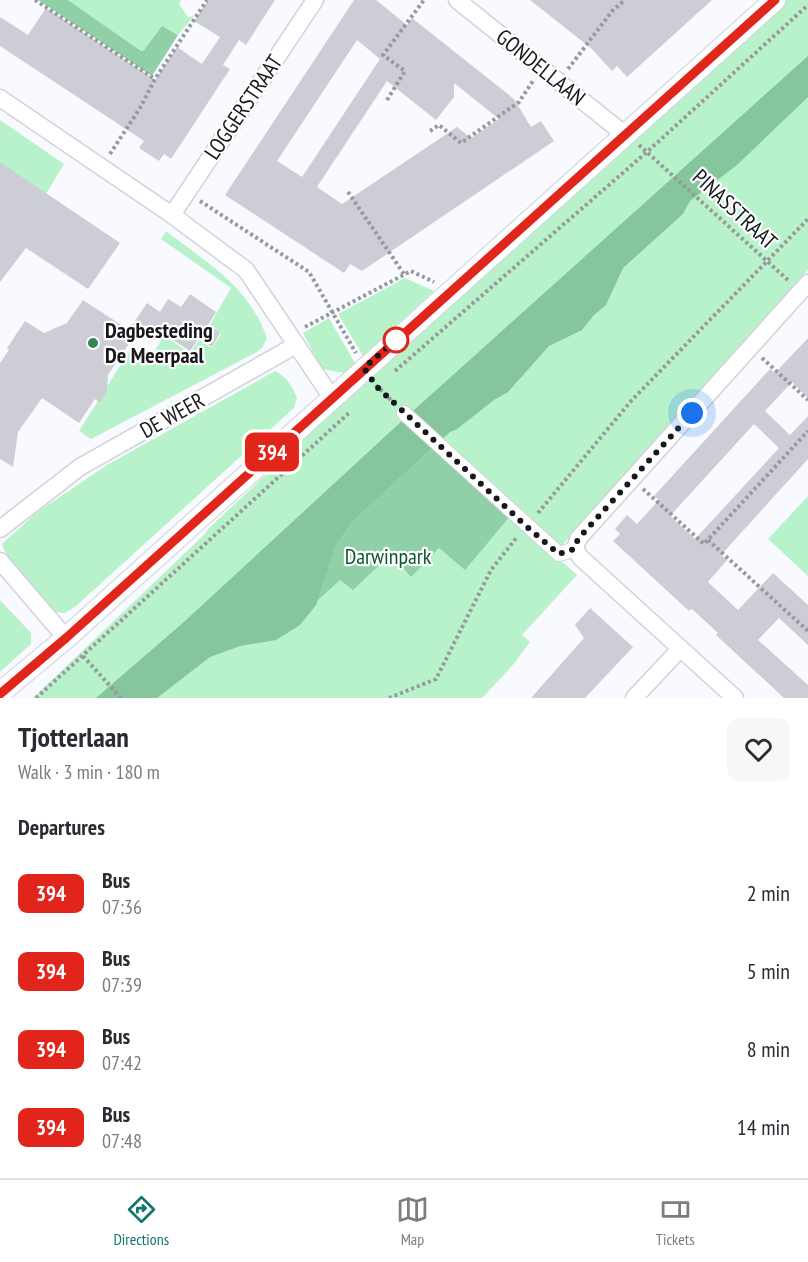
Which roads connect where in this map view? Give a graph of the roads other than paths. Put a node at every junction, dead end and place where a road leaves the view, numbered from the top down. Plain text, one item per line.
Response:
1 (315, 0) edge
2 (457, 0) edge
3 (775, 0) edge
4 (0, 98) edge
5 (624, 134) junction
6 (172, 215) junction
7 (804, 287) edge
8 (293, 340) junction
9 (332, 398) junction
10 (404, 413) road end
11 (0, 529) edge
12 (574, 549) junction
13 (0, 561) edge
14 (66, 638) junction
15 (680, 649) junction
16 (0, 693) edge
17 (634, 698) edge
18 (735, 698) edge

1 - 6 street, LOGGERSTRAAT
2 - 5 street, GONDELLAAN
3 - 5 street
4 - 6 street
5 - 9 street
6 - 8 street
7 - 12 street
8 - 9 street
8 - 11 street, DE WEER
9 - 14 street
10 - 12 street
12 - 15 street
13 - 14 street
14 - 16 street
15 - 17 street
15 - 18 street

